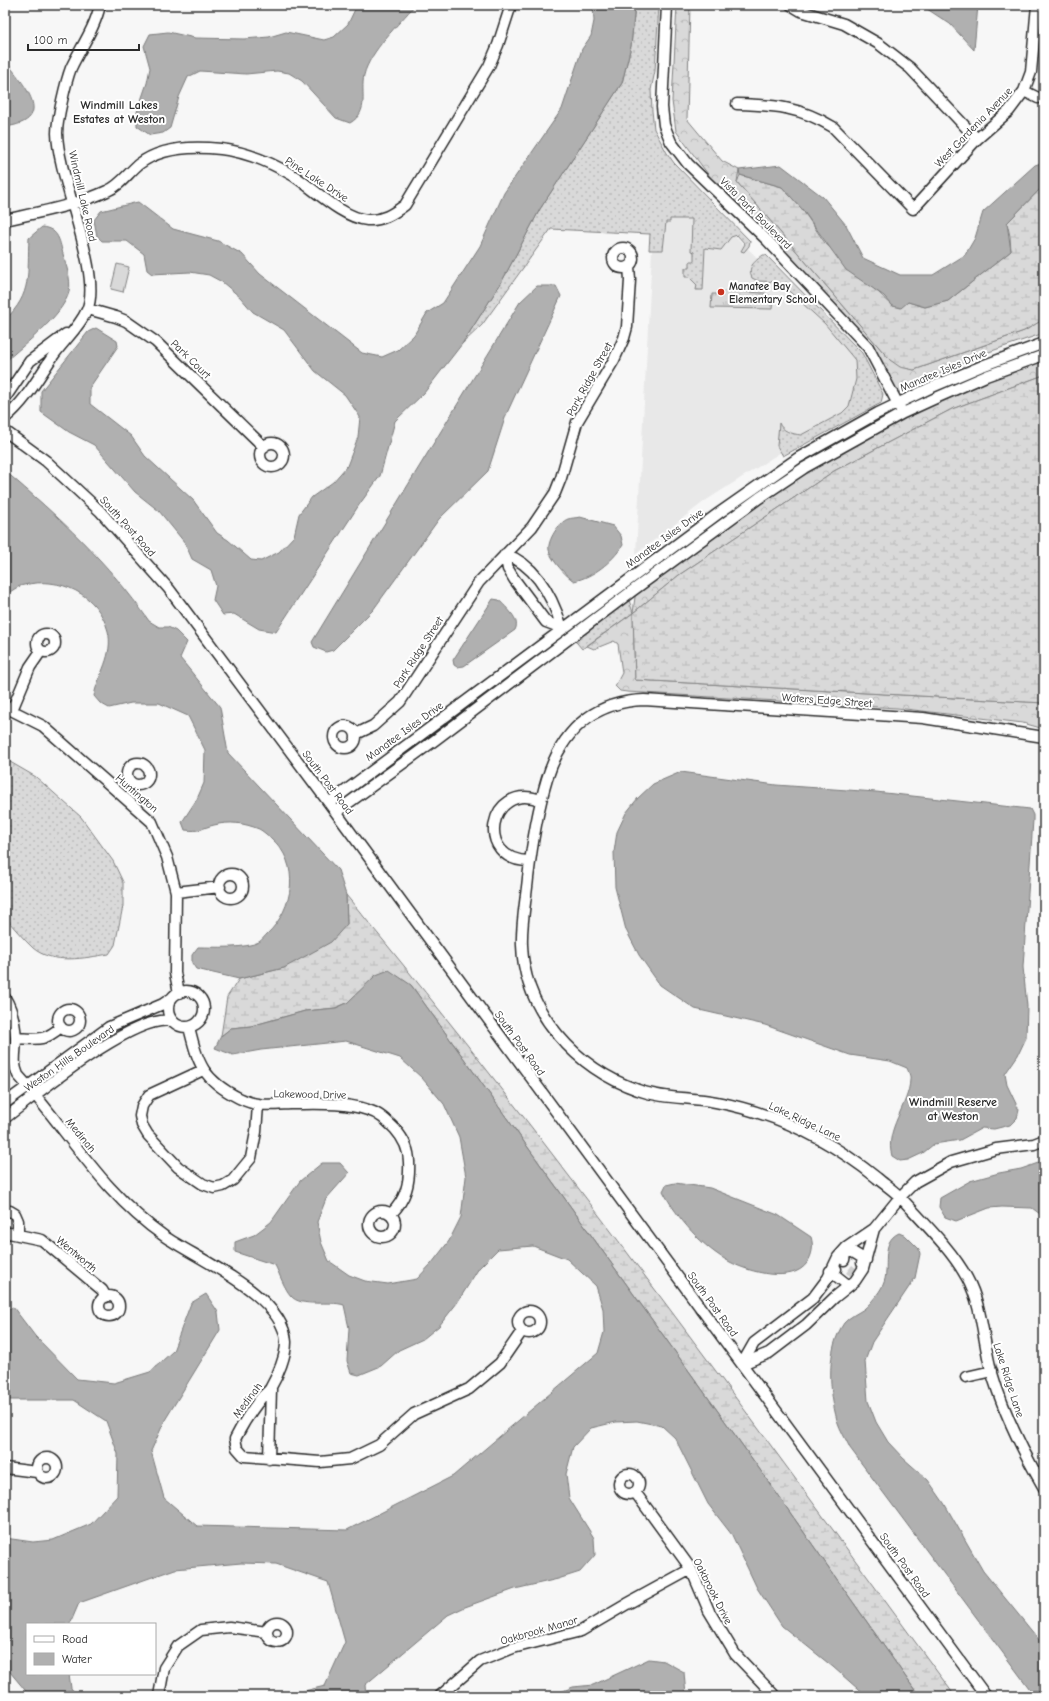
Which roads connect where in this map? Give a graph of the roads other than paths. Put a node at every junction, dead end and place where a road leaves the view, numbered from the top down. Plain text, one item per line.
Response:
1 (100, 5) edge
2 (511, 5) edge
3 (667, 5) edge
4 (791, 5) edge
5 (1037, 5) edge
6 (1024, 91) junction
7 (1038, 98) dead end
8 (737, 104) dead end
9 (977, 140) junction
10 (71, 204) junction
11 (5, 220) edge
12 (629, 266) dead end
13 (88, 309) junction
14 (79, 325) junction
15 (1044, 343) edge
16 (1044, 355) edge
17 (5, 398) edge
18 (898, 403) junction
19 (903, 413) junction
20 (5, 418) edge
21 (5, 431) edge
22 (264, 447) dead end
23 (711, 518) junction
24 (718, 528) junction
25 (505, 554) junction
26 (535, 576) junction
27 (519, 586) junction
28 (562, 628) junction
29 (572, 637) junction
30 (41, 650) dead end
31 (608, 706) joint
32 (9, 709) edge
33 (356, 734) dead end
34 (1044, 737) edge
35 (132, 784) dead end
36 (122, 796) junction
37 (540, 800) junction
38 (329, 802) junction
39 (336, 812) junction
40 (530, 861) junction
41 (220, 887) dead end
42 (176, 892) junction
43 (175, 995) junction
44 (5, 998) edge
45 (172, 1021) junction
46 (61, 1027) dead end
47 (189, 1027) junction
48 (16, 1038) junction
49 (202, 1070) junction
50 (28, 1086) junction
51 (34, 1096) junction
52 (5, 1103) edge
53 (258, 1105) junction
54 (5, 1118) edge
55 (1044, 1140) edge
56 (900, 1197) junction
57 (5, 1212) edge
58 (391, 1214) dead end
59 (874, 1229) junction
60 (5, 1234) edge
61 (18, 1235) junction
62 (846, 1248) junction
63 (866, 1260) junction
64 (838, 1266) junction
65 (852, 1276) junction
66 (106, 1297) dead end
67 (522, 1331) dead end
68 (742, 1364) junction
69 (992, 1371) junction
70 (966, 1377) dead end
71 (271, 1389) junction
72 (269, 1459) junction
73 (5, 1468) edge
74 (37, 1472) dead end
75 (1044, 1488) edge
76 (635, 1492) dead end
77 (691, 1569) junction
78 (267, 1632) dead end
79 (159, 1666) edge
80 (160, 1696) edge
81 (440, 1696) edge
82 (775, 1696) edge
83 (986, 1696) edge

1 - 10 street, Windmill Lake Road
2 - 10 street, Pine Lake Drive
3 - 18 street, Vista Park Boulevard
4 - 9 street
5 - 6 street, West Gardenia Avenue
6 - 7 street
6 - 9 street, West Gardenia Avenue
8 - 9 street, West Gardenia Avenue
10 - 11 street, Pine Lake Drive
10 - 13 street, Windmill Lake Road
12 - 25 street, Park Ridge Street
13 - 14 street, Windmill Lake Road
13 - 22 street, Park Court
14 - 17 street, Windmill Lake Road
14 - 20 street, Windmill Lake Road
15 - 18 street, Manatee Isles Drive
16 - 19 street, Manatee Isles Drive
18 - 19 street, Vista Park Boulevard
18 - 23 street, Manatee Isles Drive
19 - 24 street, Manatee Isles Drive
21 - 38 street, South Post Road
23 - 24 street
23 - 28 street, Manatee Isles Drive
24 - 29 street, Manatee Isles Drive
25 - 26 street
25 - 27 street
25 - 33 street, Park Ridge Street
26 - 27 street
26 - 28 street
27 - 28 street
28 - 29 street
28 - 38 street, Manatee Isles Drive
29 - 39 street, Manatee Isles Drive
30 - 32 street
31 - 34 street, Waters Edge Street
31 - 37 street, Lake Ridge Lane
32 - 36 street, Huntington
35 - 36 street
36 - 42 street, Huntington
37 - 40 street, Lake Ridge Lane
37 - 40 street
38 - 39 street, South Post Road
39 - 68 street, South Post Road
40 - 56 street, Lake Ridge Lane
41 - 42 street
42 - 43 street, Huntington
43 - 45 street
43 - 47 street
43 - 50 street, Weston Hills Boulevard
44 - 48 street, Medinah
45 - 47 street
45 - 51 street, Weston Hills Boulevard
46 - 48 street
47 - 49 street
48 - 50 street, Medinah
49 - 53 street, Lakewood Drive
49 - 53 street
50 - 51 street, Medinah
50 - 52 street, Weston Hills Boulevard
51 - 54 street, Weston Hills Boulevard
51 - 71 street, Medinah
53 - 58 street, Lakewood Drive
55 - 56 street
56 - 59 street
56 - 69 street, Lake Ridge Lane
57 - 61 street
59 - 62 street
59 - 63 street
60 - 61 street, Wentworth
61 - 66 street, Wentworth
62 - 63 street
62 - 64 street
62 - 64 street
63 - 65 street
63 - 65 street
64 - 65 street
64 - 68 street
65 - 68 street
67 - 72 street, Medinah
68 - 83 street, South Post Road
69 - 70 street
69 - 75 street, Lake Ridge Lane
71 - 72 street
71 - 72 street, Medinah
73 - 74 street
76 - 77 street, Oakbrook Drive
77 - 81 street, Oakbrook Manor
77 - 82 street, Oakbrook Drive
78 - 79 street
79 - 80 street

